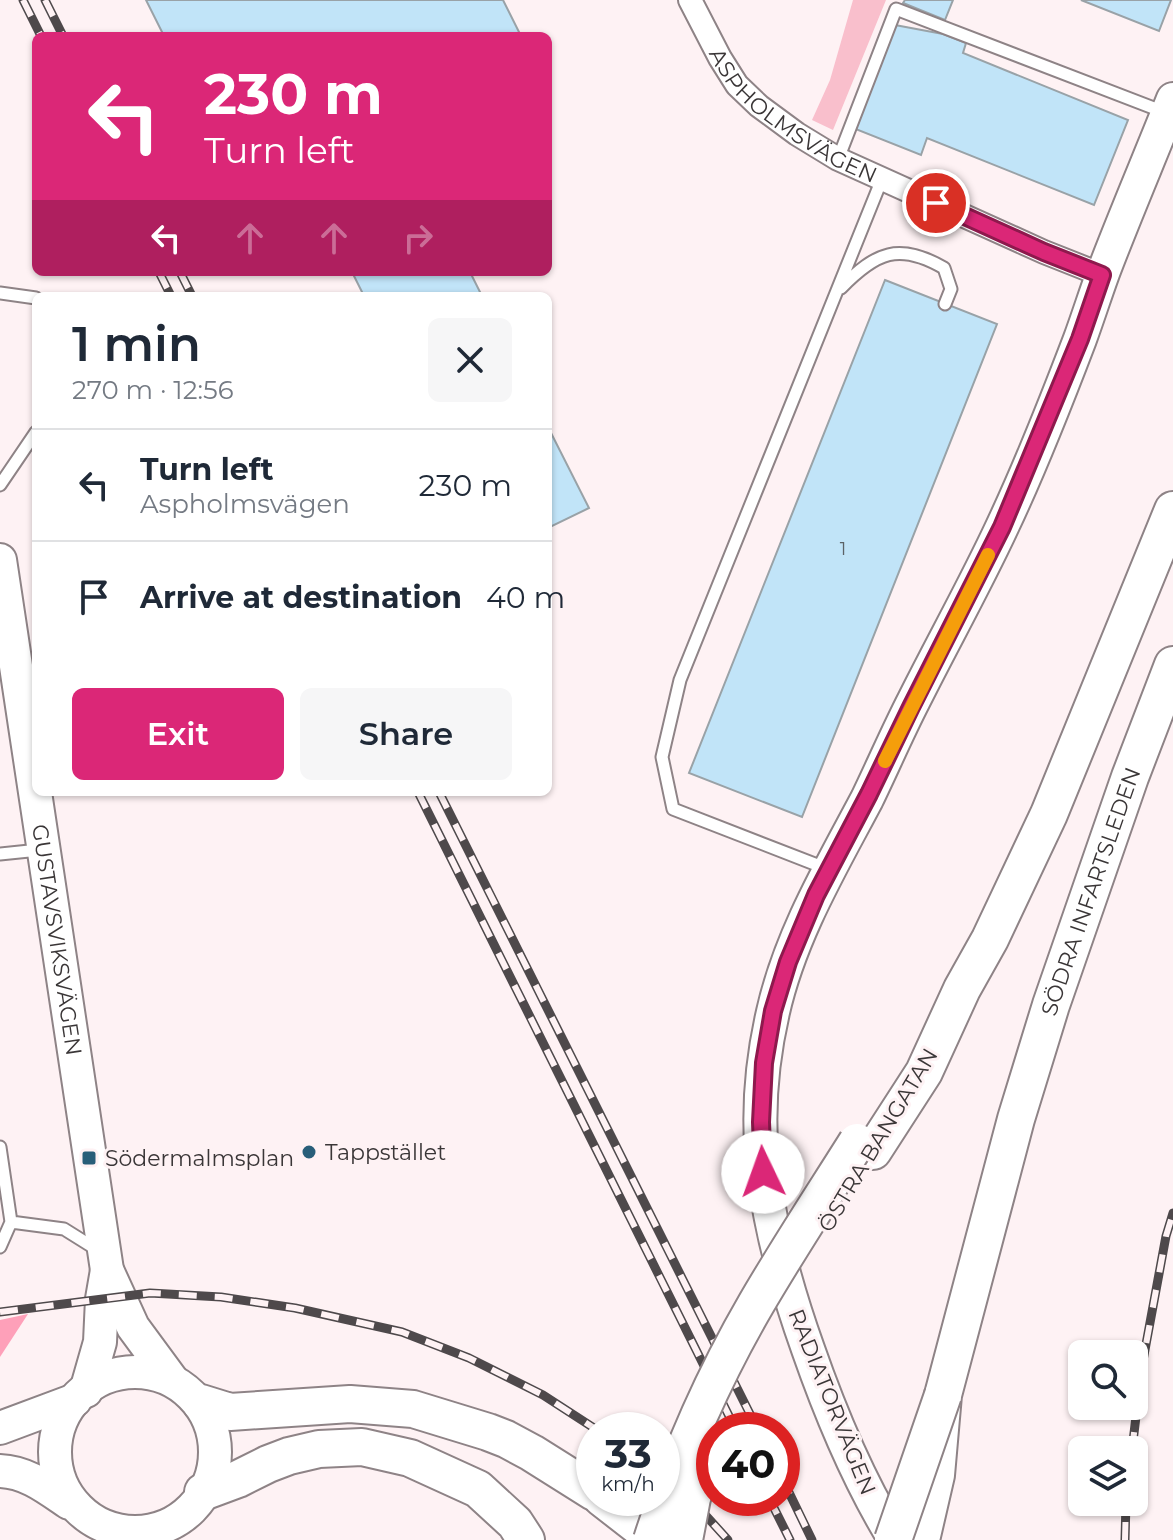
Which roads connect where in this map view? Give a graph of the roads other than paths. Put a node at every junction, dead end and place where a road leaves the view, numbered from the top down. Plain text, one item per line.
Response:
1 (690, 0) edge
2 (898, 5) edge
3 (1170, 106) edge
4 (838, 159) junction
5 (882, 179) junction
6 (1102, 275) junction
7 (0, 293) edge
8 (835, 294) junction
9 (32, 297) edge
10 (945, 304) dead end
11 (32, 438) edge
12 (0, 485) edge
13 (1173, 510) edge
14 (0, 560) edge
15 (1173, 665) edge
16 (32, 776) edge
17 (35, 796) edge
18 (43, 850) junction
19 (0, 854) edge
20 (829, 870) junction
21 (865, 1146) junction
22 (0, 1147) edge
23 (11, 1222) junction
24 (0, 1247) edge
25 (105, 1262) junction
26 (172, 1380) junction
27 (943, 1395) junction
28 (80, 1396) junction
29 (201, 1403) junction
30 (724, 1412) edge
31 (0, 1428) edge
32 (0, 1471) edge
33 (576, 1481) edge
34 (696, 1487) edge
35 (190, 1514) edge
36 (624, 1516) edge
37 (97, 1525) edge
38 (526, 1540) edge
39 (654, 1540) edge
40 (684, 1540) edge
41 (894, 1540) edge
42 (921, 1540) edge

1 - 4 street, ASPHOLMSVÄGEN
2 - 3 lane
2 - 4 lane
3 - 6 street, RADIATORVÄGEN
4 - 5 street, ASPHOLMSVÄGEN
5 - 6 street, ASPHOLMSVÄGEN
5 - 8 lane
6 - 20 street, RADIATORVÄGEN
7 - 9 lane
8 - 10 lane
8 - 20 lane
11 - 12 lane
13 - 21 main road
14 - 16 street, GUSTAVSVIKSVÄGEN
15 - 27 main road, SÖDRA INFARTSLEDEN
17 - 18 street, GUSTAVSVIKSVÄGEN
18 - 19 lane
18 - 25 street, GUSTAVSVIKSVÄGEN
20 - 41 street, RADIATORVÄGEN
21 - 30 main road, ÖSTRA BANGATAN
21 - 39 main road, bridge
22 - 23 lane
23 - 24 lane
23 - 25 lane
25 - 26 street, GUSTAVSVIKSVÄGEN
25 - 28 street, GUSTAVSVIKSVÄGEN
26 - 28 street
26 - 29 street
27 - 41 main road, bridge
27 - 42 main road, bridge
28 - 31 street
28 - 37 street
29 - 33 main road
29 - 35 street
32 - 37 street
34 - 40 main road, ÖSTRA BANGATAN, bridge
35 - 37 street
35 - 38 main road
36 - 39 main road

